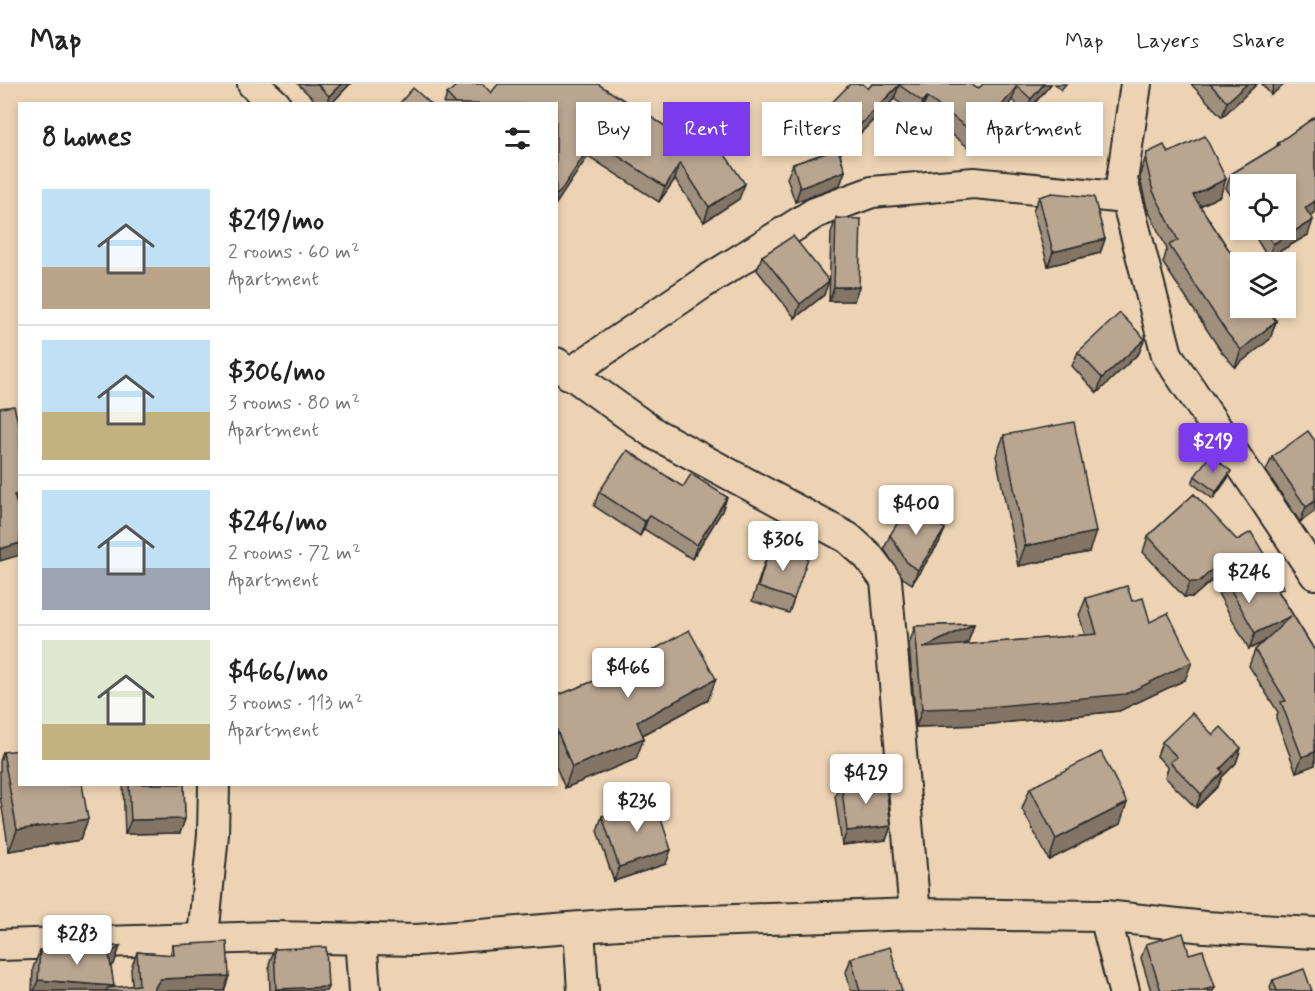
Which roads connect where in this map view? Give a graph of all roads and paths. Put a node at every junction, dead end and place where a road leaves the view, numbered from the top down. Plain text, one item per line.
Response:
1 (253, 84) edge
2 (1136, 84) edge
3 (273, 102) edge
4 (1126, 198) junction
5 (563, 369) edge
6 (1315, 574) edge
7 (214, 786) edge
8 (915, 914) junction
9 (1105, 916) junction
10 (579, 928) junction
11 (1315, 933) edge
12 (203, 938) junction
13 (361, 938) junction
14 (0, 945) edge
15 (365, 991) edge
16 (583, 991) edge
17 (1124, 991) edge

1 - 3 street
2 - 4 street
4 - 5 street
4 - 6 street
5 - 8 street
7 - 12 street
8 - 9 street
8 - 10 street
9 - 11 street
9 - 17 street
10 - 13 street
10 - 16 street
12 - 13 street
12 - 14 street
13 - 15 street

